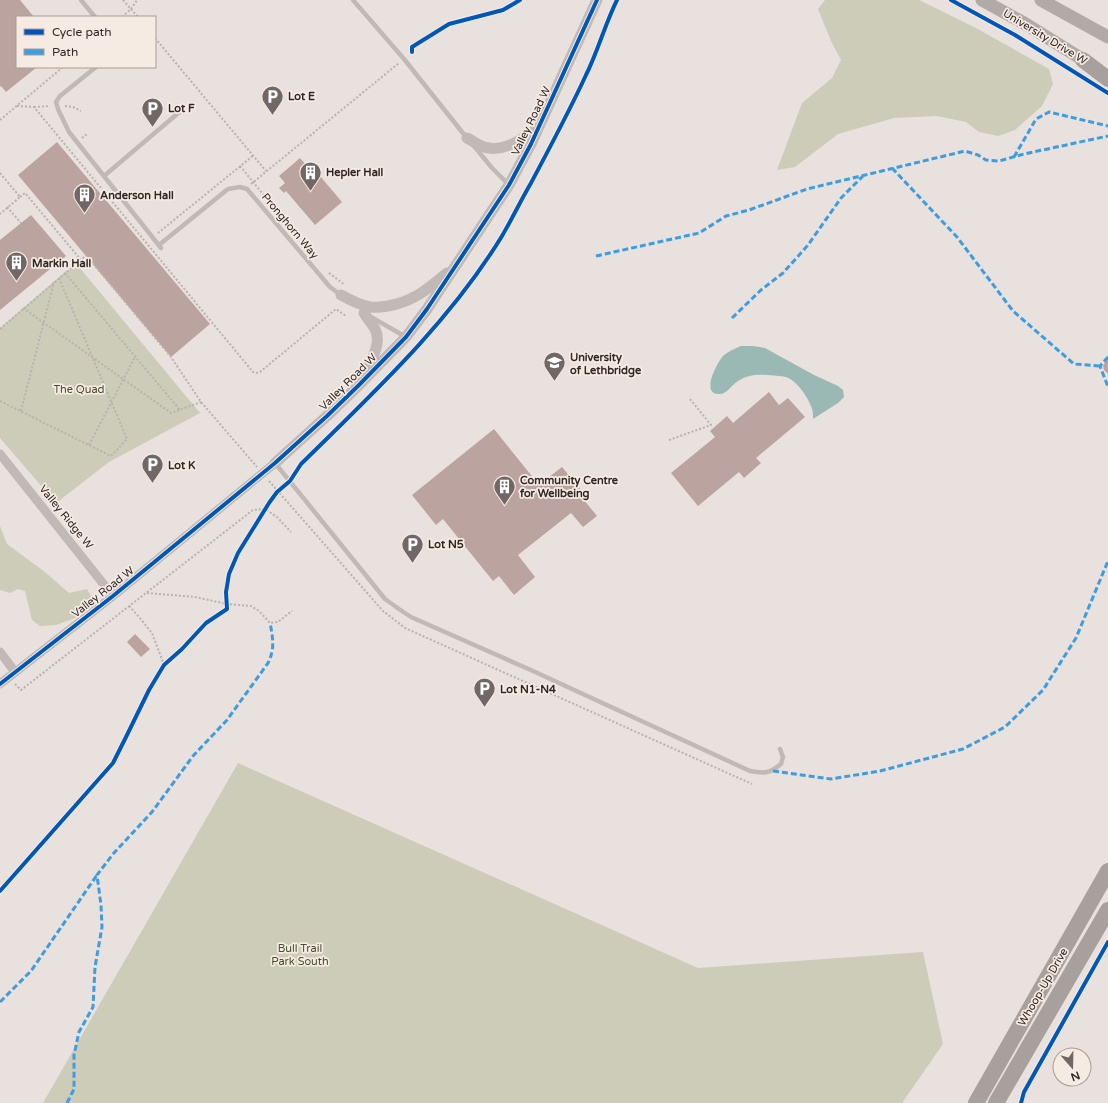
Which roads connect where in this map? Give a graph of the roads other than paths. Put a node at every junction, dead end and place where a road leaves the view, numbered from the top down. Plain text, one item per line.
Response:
1 (81, 0) edge
2 (353, 0) edge
3 (597, 0) edge
4 (982, 0) edge
5 (1041, 0) edge
6 (94, 16) edge
7 (1108, 37) edge
8 (1083, 60) junction
9 (95, 68) edge
10 (1108, 73) edge
11 (1108, 80) edge
12 (184, 109) dead end
13 (538, 129) junction
14 (467, 138) junction
15 (104, 176) junction
16 (509, 185) junction
17 (455, 266) junction
18 (341, 295) joint
19 (361, 308) junction
20 (406, 337) junction
21 (359, 385) junction
22 (0, 454) edge
23 (275, 464) junction
24 (113, 596) junction
25 (0, 652) edge
26 (15, 672) junction
27 (0, 684) edge
28 (780, 749) dead end
29 (1108, 866) edge
30 (1108, 871) edge
31 (1093, 898) junction
32 (1108, 910) edge
33 (976, 1103) edge
34 (996, 1103) edge

1 - 6 lane
2 - 14 lane
3 - 13 street, Valley Road W
4 - 8 main road, University Drive W
5 - 7 main road
8 - 10 main road, University Drive W
8 - 11 highway
9 - 15 lane
12 - 15 lane
13 - 14 street
13 - 16 street, Valley Road W
14 - 16 lane
15 - 18 lane, Pronghorn Way
16 - 17 street, Valley Road W
17 - 19 street
17 - 20 street, Valley Road W
18 - 19 street
19 - 20 lane
19 - 21 street
20 - 21 street, Valley Road W
21 - 23 street, Valley Road W
22 - 24 street, Valley Ridge W
23 - 24 street, Valley Road W
23 - 28 lane
24 - 26 street, Valley Road W
25 - 26 street
26 - 27 street, Valley Road W
29 - 31 highway
30 - 31 highway, Whoop-Up Drive
31 - 33 highway, Whoop-Up Drive
32 - 34 highway, Whoop-Up Drive

